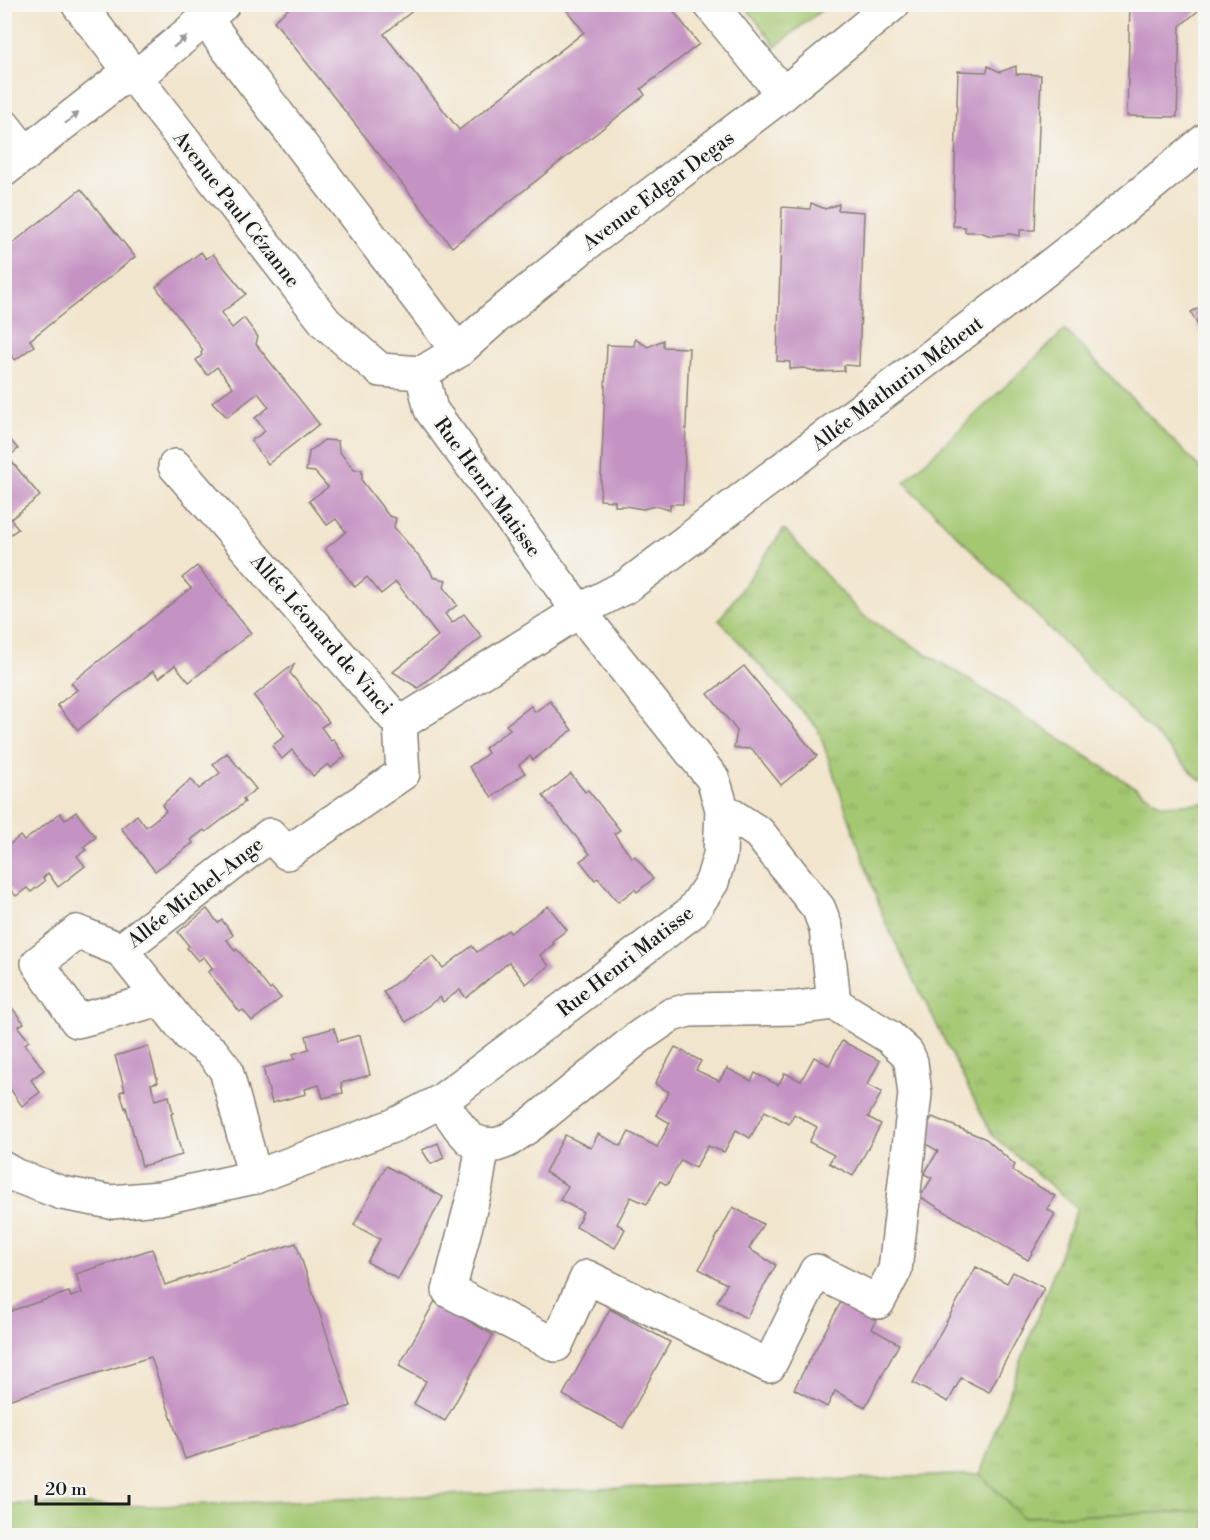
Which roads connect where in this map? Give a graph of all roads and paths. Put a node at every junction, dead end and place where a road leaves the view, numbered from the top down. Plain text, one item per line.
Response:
1 (78, 4) edge
2 (710, 4) edge
3 (893, 4) edge
4 (215, 12) edge
5 (133, 75) junction
6 (783, 94) junction
7 (4, 126) edge
8 (1205, 136) edge
9 (15, 162) edge
10 (458, 351) junction
11 (422, 373) junction
12 (175, 466) dead end
13 (579, 611) junction
14 (400, 724) junction
15 (722, 809) junction
16 (121, 950) junction
17 (161, 999) junction
18 (834, 1003) junction
19 (441, 1101) junction
20 (483, 1144) junction
21 (4, 1169) edge
22 (255, 1177) junction

1 - 5 street, Avenue Paul Cézanne
2 - 6 street
3 - 6 street, Avenue Edgar Degas
5 -> 4 street
4 - 10 street
9 -> 5 street
5 - 11 street, Avenue Paul Cézanne
6 - 10 street, Avenue Edgar Degas
7 - 9 street
8 - 13 street, Allée Mathurin Méheut
10 - 11 street, Avenue Edgar Degas
11 - 13 street, Rue Henri Matisse
12 - 14 street, Allée Léonard de Vinci
13 - 14 street, Allée Léonard de Vinci
13 - 15 street, Rue Henri Matisse
14 - 16 street, Allée Michel-Ange
15 - 18 street
15 - 19 street, Rue Henri Matisse
16 - 17 street
16 - 17 street
17 - 22 street
18 - 20 street
18 - 20 street
19 - 20 street
19 - 22 street, Rue Henri Matisse
21 - 22 street, Rue Henri Matisse

